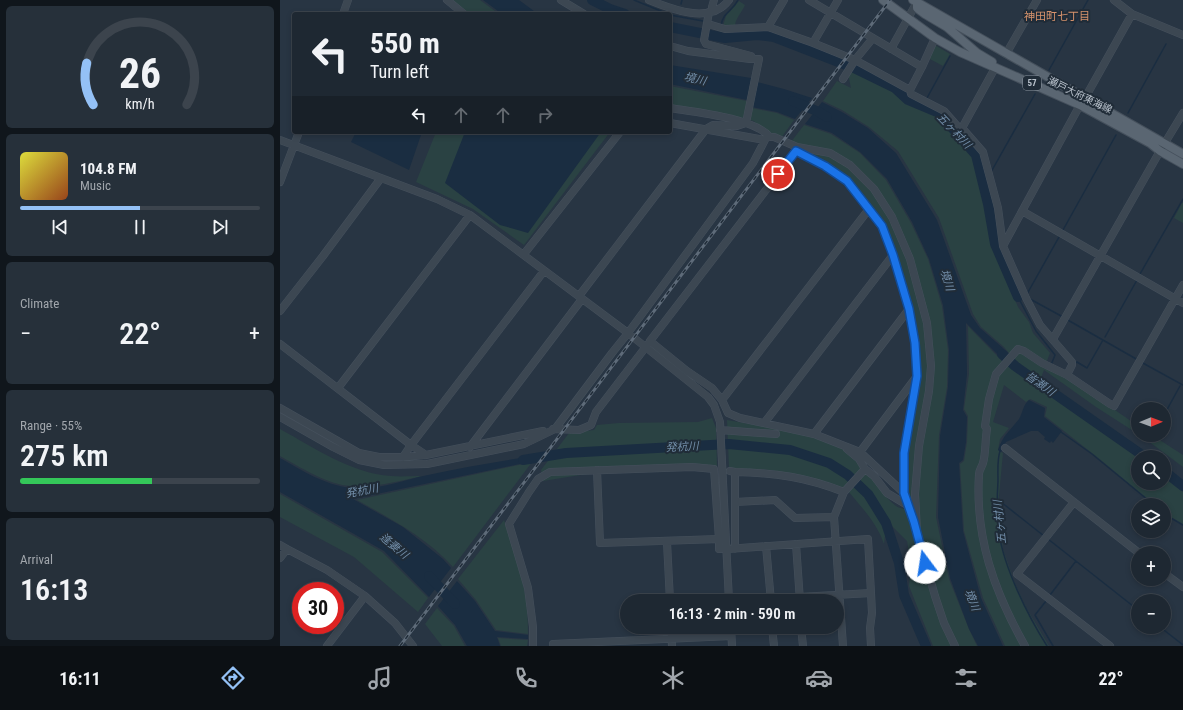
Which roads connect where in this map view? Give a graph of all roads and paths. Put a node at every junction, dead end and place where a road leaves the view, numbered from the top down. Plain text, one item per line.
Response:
1 (348, 0) edge
2 (447, 0) edge
3 (561, 0) edge
4 (649, 0) edge
5 (714, 0) edge
6 (729, 0) edge
7 (784, 0) edge
8 (809, 0) edge
9 (838, 0) edge
10 (883, 0) edge
11 (1037, 0) edge
12 (1114, 0) edge
13 (916, 1) edge
14 (712, 11) junction
15 (344, 12) edge
16 (462, 12) edge
17 (581, 12) edge
18 (831, 12) junction
19 (1132, 14) junction
20 (908, 18) junction
21 (708, 25) junction
22 (768, 27) junction
23 (1183, 35) edge
24 (872, 38) junction
25 (935, 38) junction
26 (813, 43) junction
27 (672, 46) edge
28 (892, 49) junction
29 (1006, 54) junction
30 (759, 59) junction
31 (855, 61) junction
32 (922, 66) junction
33 (995, 68) junction
34 (1020, 78) junction
35 (843, 79) dead end
36 (910, 90) junction
37 (1085, 98) junction
38 (1080, 105) junction
39 (672, 108) edge
40 (1183, 113) edge
41 (672, 123) edge
42 (746, 123) junction
43 (962, 128) junction
44 (706, 129) junction
45 (298, 134) edge
46 (618, 134) edge
47 (767, 138) junction
48 (280, 140) edge
49 (1165, 143) junction
50 (294, 145) junction
51 (797, 149) junction
52 (1160, 151) junction
53 (1183, 154) edge
54 (1183, 164) edge
55 (381, 178) junction
56 (280, 182) edge
57 (869, 209) junction
58 (1022, 211) junction
59 (470, 215) junction
60 (1003, 246) junction
61 (524, 254) junction
62 (893, 255) junction
63 (1101, 256) junction
64 (544, 271) junction
65 (1183, 285) edge
66 (581, 297) junction
67 (1176, 298) junction
68 (1183, 302) edge
69 (909, 309) junction
70 (280, 311) edge
71 (628, 333) junction
72 (1053, 340) junction
73 (280, 344) edge
74 (648, 344) junction
75 (1067, 375) junction
76 (917, 376) junction
77 (338, 388) junction
78 (722, 400) junction
79 (280, 408) edge
80 (280, 417) edge
81 (740, 418) junction
82 (765, 422) junction
83 (556, 429) junction
84 (720, 431) junction
85 (814, 434) junction
86 (842, 444) junction
87 (411, 445) junction
88 (470, 447) junction
89 (1005, 448) dead end
90 (860, 452) junction
91 (426, 456) junction
92 (403, 457) junction
93 (865, 469) junction
94 (597, 470) junction
95 (845, 492) junction
96 (904, 493) junction
97 (735, 502) junction
98 (1074, 502) junction
99 (907, 505) junction
100 (834, 517) junction
101 (917, 530) junction
102 (719, 539) junction
103 (835, 540) junction
104 (666, 542) junction
105 (796, 544) junction
106 (280, 545) edge
107 (766, 546) junction
108 (1131, 547) edge
109 (287, 549) junction
110 (727, 549) junction
111 (735, 549) junction
112 (280, 558) edge
113 (1171, 578) edge
114 (1183, 587) edge
115 (871, 593) junction
116 (670, 594) edge
117 (729, 594) edge
118 (769, 594) edge
119 (799, 594) edge
120 (839, 594) edge
121 (844, 595) edge
122 (366, 596) junction
123 (773, 634) edge
124 (802, 634) edge
125 (842, 634) edge
126 (731, 636) joint
127 (672, 643) edge
128 (553, 644) dead end
129 (597, 644) edge
130 (411, 645) edge
131 (327, 646) edge
132 (533, 646) edge
133 (732, 646) edge
134 (774, 646) edge
135 (803, 646) edge
136 (843, 646) edge
137 (872, 646) edge
138 (955, 646) edge
139 (1025, 646) edge
140 (1110, 646) edge

1 - 15 street
2 - 16 street
3 - 17 street
4 - 14 street
5 - 14 street
6 - 14 street
7 - 22 street
8 - 18 street
9 - 18 street
10 - 20 main road, 瀬戸大府東海線 / 57
11 - 29 street
12 - 19 street
13 - 20 street
13 - 29 main road, 瀬戸大府東海線 / 57
13 - 34 main road, 57
14 - 21 street
18 - 24 street
18 - 26 street
19 - 23 street
19 - 37 street
20 - 25 main road, 瀬戸大府東海線 / 57
20 - 28 street
21 - 22 street
21 - 30 street
22 - 26 street
24 - 28 street
24 - 31 street
25 - 32 street
25 - 33 main road, 瀬戸大府東海線 / 57
26 - 31 street
27 - 30 street
28 - 32 street
29 - 37 main road, 瀬戸大府東海線 / 57
30 - 42 street
31 - 35 street
31 - 36 street
32 - 36 street
33 - 34 main road, 瀬戸大府東海線 / 57
33 - 43 street
34 - 38 main road, 瀬戸大府東海線 / 57
36 - 43 street
37 - 49 main road, 瀬戸大府東海線 / 57
38 - 52 main road, 瀬戸大府東海線 / 57
38 - 58 street
39 - 42 street
40 - 49 street
41 - 44 street
42 - 44 street
42 - 47 street
43 - 60 street
44 - 47 street
44 - 66 street
45 - 50 street
46 - 61 street
47 - 51 street
47 - 71 street
48 - 50 street
49 - 52 street
49 - 53 main road, 瀬戸大府東海線 / 57
50 - 55 street
50 - 56 street
51 - 57 street
51 - 74 street
51 - 101 street
52 - 54 main road, 瀬戸大府東海線 / 57
52 - 63 street
55 - 59 street
55 - 70 street
57 - 62 street
57 - 78 street
58 - 60 street
58 - 63 street
59 - 61 street
59 - 77 street
60 - 72 street
61 - 64 street
62 - 69 street
62 - 82 street
63 - 67 street
63 - 72 street
64 - 66 street
64 - 87 street
65 - 67 street
66 - 71 street
66 - 88 street
67 - 68 street
67 - 75 street
69 - 76 street
69 - 85 street
71 - 74 street
71 - 83 street
72 - 75 street
73 - 77 street
74 - 78 street
74 - 83 street
74 - 84 street
75 - 139 street
76 - 90 street
76 - 96 street
77 - 87 street
78 - 81 street
79 - 92 street
80 - 83 street
81 - 82 street
81 - 84 street
82 - 85 street
83 - 88 street
84 - 110 street
85 - 86 street
86 - 90 street
86 - 93 street
87 - 91 street
87 - 92 street
88 - 91 street
89 - 98 street
90 - 96 street
91 - 92 street
93 - 95 street
93 - 99 street
94 - 102 street
94 - 104 street
94 - 132 street
95 - 97 street
95 - 100 street
96 - 99 street
97 - 100 street
97 - 111 street
98 - 108 street
98 - 140 street
99 - 101 street
100 - 103 street
101 - 138 street
102 - 104 street
102 - 110 street
103 - 105 street
103 - 115 street
103 - 120 street
104 - 116 street
105 - 107 street
105 - 119 street
106 - 109 street
107 - 111 street
107 - 118 street
109 - 112 street
109 - 122 street
110 - 111 street
110 - 117 street
113 - 114 street
115 - 121 street
115 - 137 street
122 - 130 street
122 - 131 street
123 - 134 street
124 - 135 street
125 - 136 street
126 - 127 street
126 - 133 street
127 - 129 street
128 - 129 street

